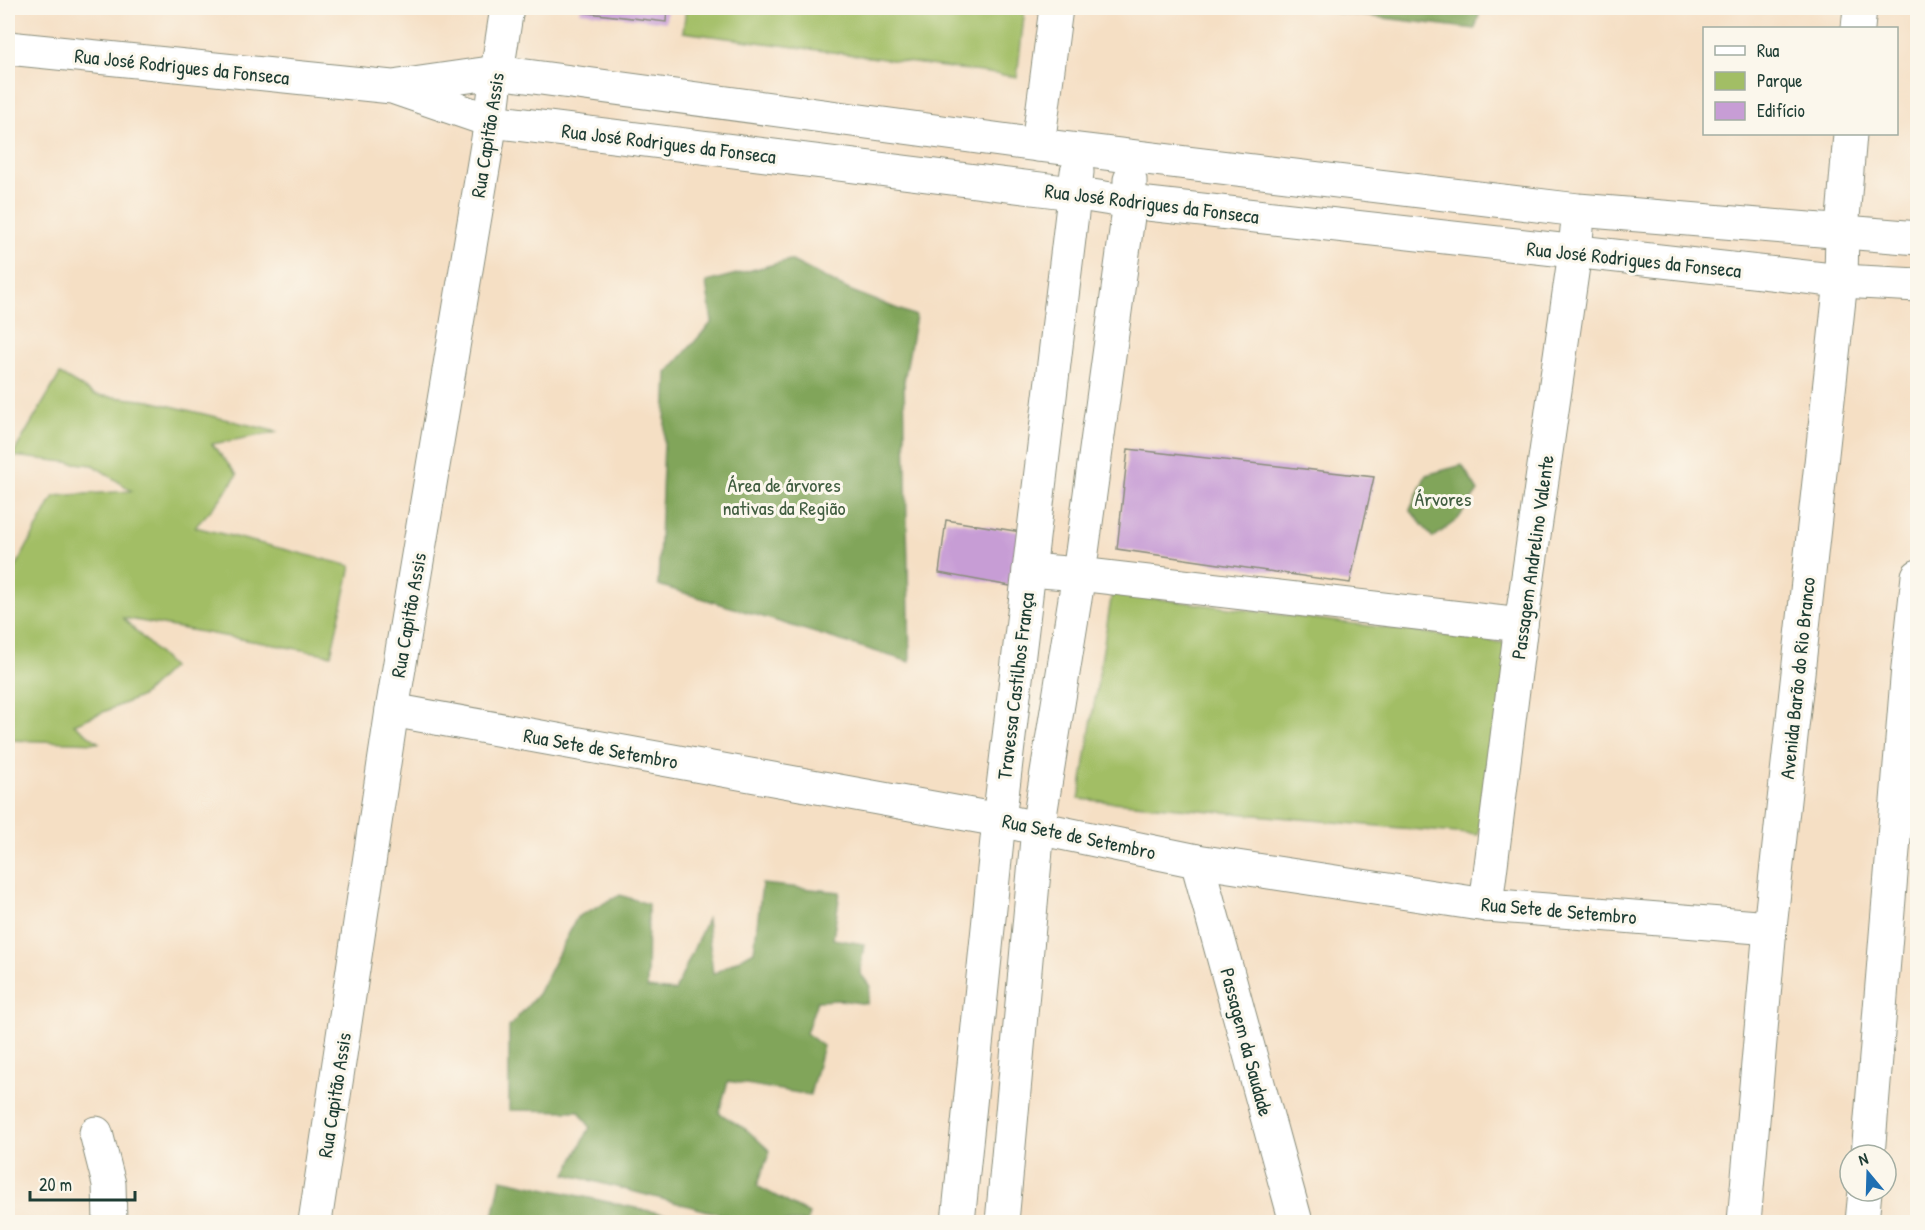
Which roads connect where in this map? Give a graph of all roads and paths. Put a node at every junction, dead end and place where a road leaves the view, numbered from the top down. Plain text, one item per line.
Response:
1 (507, 8) edge
2 (1056, 8) edge
3 (1860, 8) edge
4 (1858, 27) edge
5 (8, 48) edge
6 (497, 72) junction
7 (392, 87) junction
8 (841, 117) junction
9 (491, 121) junction
10 (1850, 135) edge
11 (1038, 145) junction
12 (1081, 150) junction
13 (1130, 155) junction
14 (837, 163) junction
15 (1073, 193) junction
16 (1130, 202) junction
17 (1578, 210) junction
18 (1842, 230) junction
19 (1917, 238) edge
20 (1575, 252) junction
21 (1841, 282) junction
22 (1917, 285) edge
23 (1029, 570) junction
24 (1078, 574) junction
25 (1917, 576) edge
26 (1521, 625) junction
27 (1913, 667) edge
28 (392, 710) junction
29 (999, 820) junction
30 (1038, 828) junction
31 (1197, 861) junction
32 (1486, 904) junction
33 (1770, 928) junction
34 (96, 1133) dead end
35 (1869, 1143) edge
36 (1864, 1203) edge
37 (110, 1222) edge
38 (315, 1222) edge
39 (958, 1222) edge
40 (1002, 1222) edge
41 (1296, 1222) edge
42 (1744, 1222) edge
43 (1862, 1222) edge

1 - 6 street, Rua Capitão Assis
2 - 11 street
3 - 4 street
5 - 7 street, Rua José Rodrigues da Fonseca
6 - 7 street, Rua José Rodrigues da Fonseca
6 - 8 street, Rua José Rodrigues da Fonseca
6 - 9 street, Rua Capitão Assis
7 - 9 street, Rua José Rodrigues da Fonseca
8 - 11 street, Rua José Rodrigues da Fonseca
8 - 14 street
9 - 14 street, Rua José Rodrigues da Fonseca
9 - 28 street, Rua Capitão Assis
10 - 18 street, Avenida Barão do Rio Branco
11 - 12 street, Rua José Rodrigues da Fonseca
12 - 13 street, Rua José Rodrigues da Fonseca
12 - 15 street, Travessa Castilhos França
13 - 16 street
13 - 17 street, Rua José Rodrigues da Fonseca
14 - 15 street, Rua José Rodrigues da Fonseca
15 - 16 street, Rua José Rodrigues da Fonseca
15 - 23 street, Travessa Castilhos França
16 - 20 street, Rua José Rodrigues da Fonseca
16 - 24 street
17 - 18 street, Rua José Rodrigues da Fonseca
17 - 20 street, Passagem Andrelino Valente
18 - 19 street, Rua José Rodrigues da Fonseca
18 - 21 street, Avenida Barão do Rio Branco
20 - 21 street, Rua José Rodrigues da Fonseca
20 - 26 street, Passagem Andrelino Valente
21 - 22 street, Rua José Rodrigues da Fonseca
21 - 33 street, Avenida Barão do Rio Branco
23 - 24 street
23 - 29 street, Travessa Castilhos França
24 - 26 street
24 - 30 street
25 - 27 street
26 - 32 street, Passagem Andrelino Valente
27 - 35 street
28 - 29 street, Rua Sete de Setembro
28 - 38 street, Rua Capitão Assis
29 - 30 street, Rua Sete de Setembro
29 - 39 street, Travessa Castilhos França
30 - 31 street, Rua Sete de Setembro
30 - 40 street
31 - 32 street, Rua Sete de Setembro
31 - 41 street, Passagem da Saudade
32 - 33 street, Rua Sete de Setembro
33 - 42 street, Avenida Barão do Rio Branco
34 - 37 street
36 - 43 street

